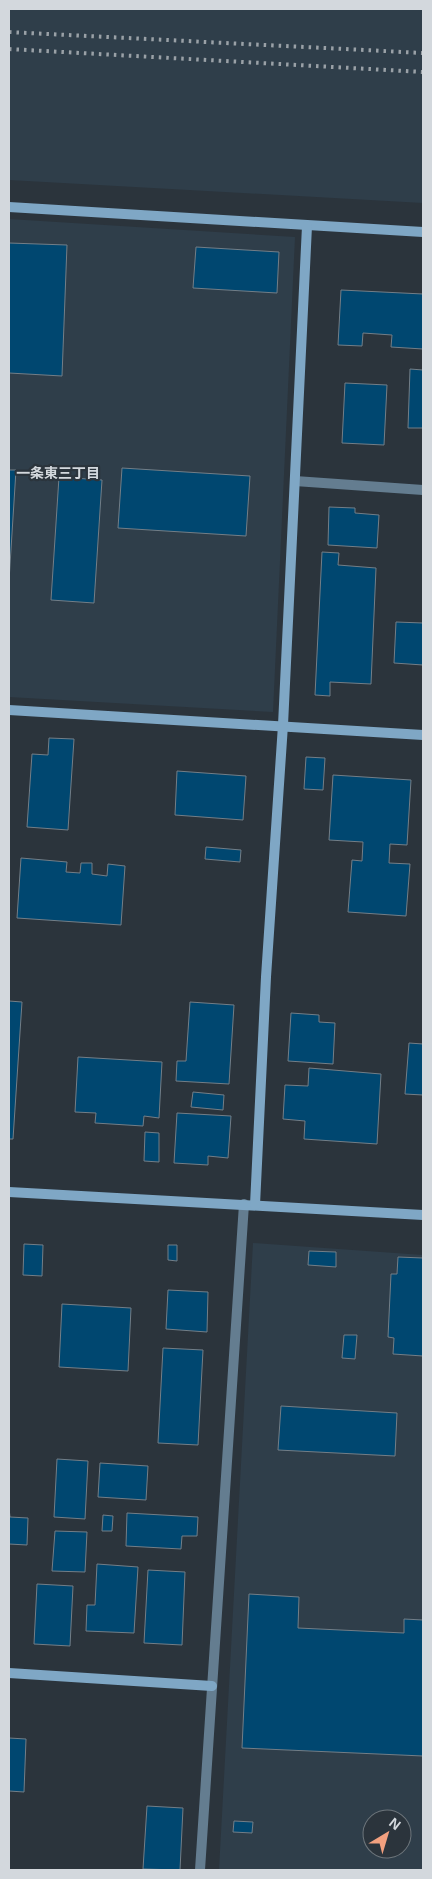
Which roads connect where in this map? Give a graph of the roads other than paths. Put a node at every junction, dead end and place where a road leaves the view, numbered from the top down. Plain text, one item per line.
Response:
1 (9, 207) edge
2 (307, 226) junction
3 (423, 232) edge
4 (294, 481) junction
5 (423, 490) edge
6 (9, 710) edge
7 (283, 725) junction
8 (423, 735) edge
9 (9, 1192) edge
10 (244, 1204) junction
11 (255, 1205) junction
12 (423, 1214) edge
13 (9, 1673) edge
14 (212, 1686) junction
15 (200, 1870) edge

1 - 2 street
2 - 3 street
2 - 4 street
4 - 5 street
4 - 7 street
6 - 7 street
7 - 8 street
7 - 11 street
9 - 10 street
10 - 11 street
10 - 14 street
11 - 12 street
13 - 14 street
14 - 15 street

